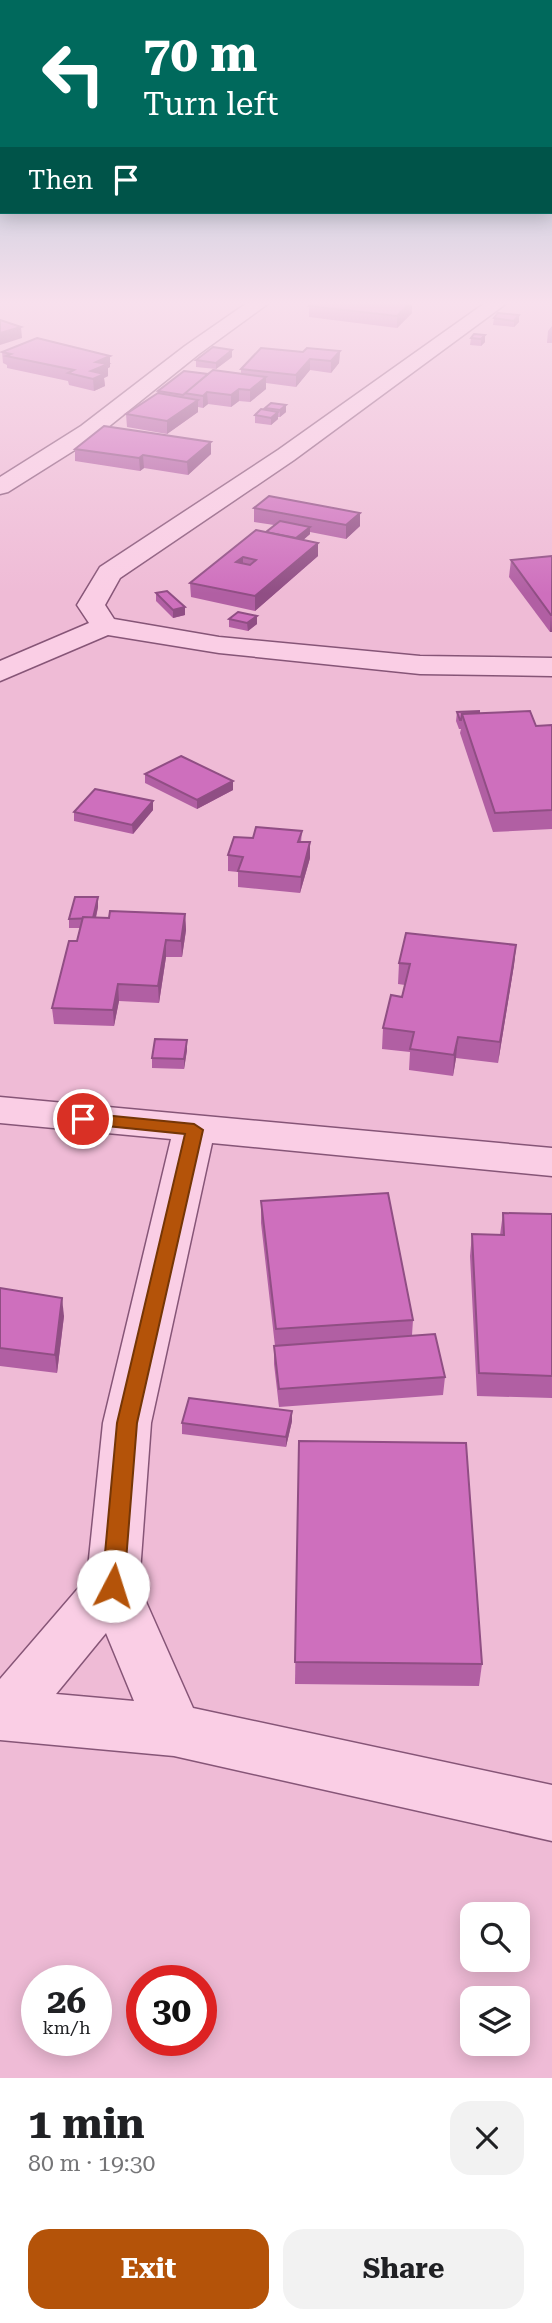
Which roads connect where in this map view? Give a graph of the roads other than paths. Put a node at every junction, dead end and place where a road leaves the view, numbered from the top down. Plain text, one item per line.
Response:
1 (128, 400) edge
2 (363, 400) edge
3 (0, 486) edge
4 (105, 626) junction
5 (552, 667) edge
6 (0, 672) edge
7 (0, 1110) edge
8 (194, 1130) junction
9 (552, 1162) edge
10 (113, 1586) junction
11 (2, 1715) edge
12 (174, 1730) junction
13 (552, 1813) edge

1 - 3 street
2 - 4 street
4 - 5 street
4 - 6 street
7 - 8 street
8 - 9 street
8 - 10 street
10 - 11 street
10 - 12 street
11 - 12 street
12 - 13 street

